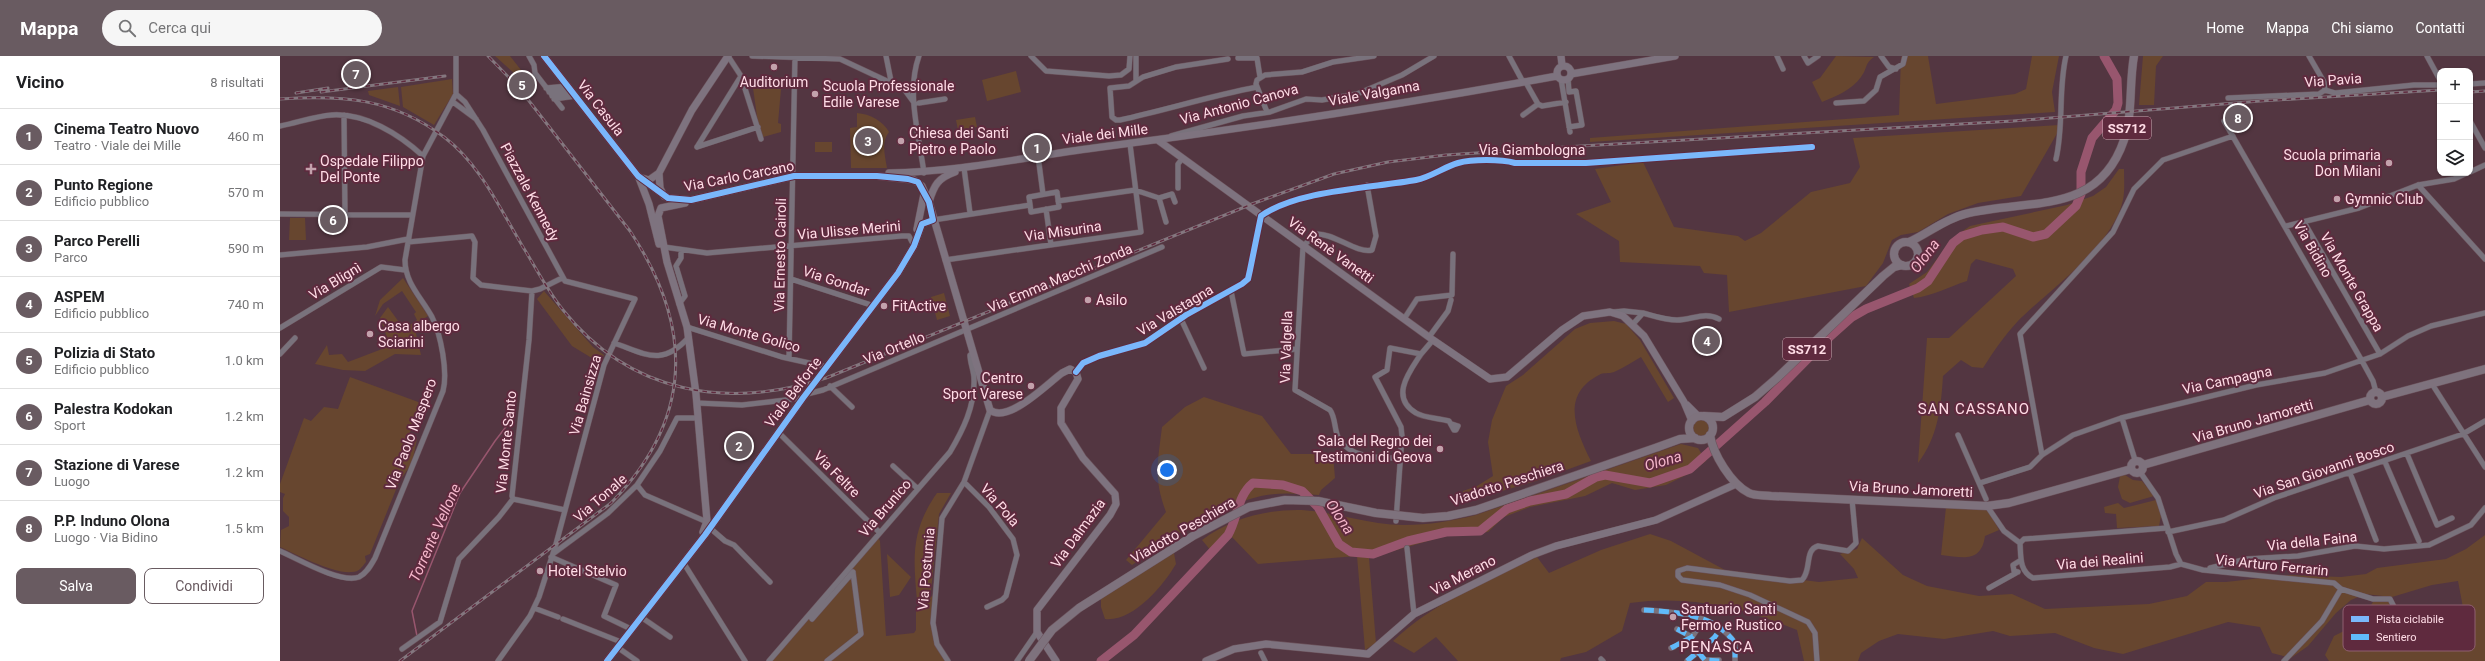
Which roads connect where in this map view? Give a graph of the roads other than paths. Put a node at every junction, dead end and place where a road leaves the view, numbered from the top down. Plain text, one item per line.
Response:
1 (456, 56) edge
2 (529, 56) edge
3 (544, 56) edge
4 (728, 56) edge
5 (752, 56) edge
6 (795, 56) edge
7 (886, 56) edge
8 (919, 56) edge
9 (1031, 56) edge
10 (1130, 56) edge
11 (1136, 56) edge
12 (1374, 56) edge
13 (1434, 56) edge
14 (1510, 56) edge
15 (1560, 56) edge
16 (1675, 56) edge
17 (1777, 56) edge
18 (1804, 56) edge
19 (1818, 56) edge
20 (1881, 56) edge
21 (1905, 56) edge
22 (2066, 56) edge
23 (2134, 56) edge
24 (2309, 56) edge
25 (2427, 56) edge
26 (840, 58) edge
27 (1238, 58) dead end
28 (1203, 59) edge
29 (1228, 59) dead end
30 (1562, 65) junction
31 (1783, 68) dead end
32 (1896, 69) junction
33 (2437, 74) edge
34 (741, 76) junction
35 (1260, 77) junction
36 (1564, 77) junction
37 (1136, 80) junction
38 (891, 81) junction
39 (1524, 81) junction
40 (2485, 83) edge
41 (2473, 84) edge
42 (2437, 85) edge
43 (1257, 88) junction
44 (2325, 90) junction
45 (572, 91) junction
46 (1567, 93) junction
47 (456, 94) junction
48 (550, 94) junction
49 (2228, 98) dead end
50 (945, 99) dead end
51 (453, 102) junction
52 (1566, 102) junction
53 (916, 103) junction
54 (1836, 103) dead end
55 (1538, 104) junction
56 (562, 108) dead end
57 (1267, 112) junction
58 (344, 115) junction
59 (1522, 115) dead end
60 (476, 118) junction
61 (2224, 121) dead end
62 (280, 126) edge
63 (2473, 126) edge
64 (758, 127) junction
65 (1226, 131) joint
66 (2233, 136) junction
67 (761, 139) dead end
68 (1161, 141) junction
69 (1130, 144) junction
70 (1812, 147) dead end
71 (2485, 148) edge
72 (423, 156) junction
73 (1038, 156) junction
74 (1182, 159) junction
75 (2056, 159) dead end
76 (2485, 165) edge
77 (964, 168) junction
78 (2473, 171) edge
79 (933, 172) joint
80 (659, 173) junction
81 (920, 173) junction
82 (942, 175) junction
83 (638, 176) junction
84 (794, 176) junction
85 (877, 176) junction
86 (2460, 176) edge
87 (1367, 185) junction
88 (2418, 185) junction
89 (1178, 188) dead end
90 (1135, 190) junction
91 (924, 194) junction
92 (1043, 194) junction
93 (664, 197) junction
94 (1159, 198) junction
95 (691, 200) junction
96 (1058, 201) junction
97 (929, 202) junction
98 (1175, 202) dead end
99 (1030, 205) junction
100 (1046, 209) junction
101 (970, 213) junction
102 (280, 214) edge
103 (346, 215) junction
104 (411, 215) junction
105 (1261, 216) junction
106 (655, 217) junction
107 (933, 220) junction
108 (1166, 222) dead end
109 (2304, 222) junction
110 (2286, 226) junction
111 (918, 229) junction
112 (1925, 235) junction
113 (408, 240) junction
114 (912, 242) junction
115 (1908, 242) junction
116 (1051, 245) junction
117 (1303, 246) junction
118 (664, 247) junction
119 (792, 247) junction
120 (1162, 247) dead end
121 (681, 250) junction
122 (1917, 251) junction
123 (910, 252) junction
124 (1895, 252) junction
125 (1453, 254) dead end
126 (280, 256) edge
127 (2485, 259) edge
128 (945, 260) junction
129 (1902, 265) junction
130 (405, 270) junction
131 (1883, 276) junction
132 (562, 278) junction
133 (791, 279) junction
134 (674, 289) junction
135 (532, 290) junction
136 (1231, 291) junction
137 (1451, 300) dead end
138 (679, 304) junction
139 (874, 306) junction
140 (1610, 312) junction
141 (1643, 313) junction
142 (2485, 313) edge
143 (1181, 319) junction
144 (1404, 319) junction
145 (1719, 319) dead end
146 (1633, 324) junction
147 (687, 327) junction
148 (280, 328) edge
149 (968, 331) junction
150 (689, 337) junction
151 (295, 338) dead end
152 (1431, 338) junction
153 (614, 343) junction
154 (1297, 349) junction
155 (973, 353) junction
156 (280, 354) edge
157 (1421, 354) junction
158 (2380, 354) junction
159 (789, 358) junction
160 (2362, 361) junction
161 (827, 367) junction
162 (1204, 368) dead end
163 (2485, 369) edge
164 (1076, 372) junction
165 (813, 384) junction
166 (2432, 384) junction
167 (830, 386) junction
168 (822, 390) junction
169 (2379, 394) junction
170 (805, 396) junction
171 (697, 403) junction
172 (852, 407) dead end
173 (990, 410) junction
174 (1722, 417) junction
175 (698, 418) junction
176 (2122, 418) junction
177 (1696, 419) junction
178 (2485, 420) edge
179 (1452, 424) dead end
180 (778, 432) junction
181 (2463, 434) junction
182 (1958, 435) dead end
183 (1710, 437) junction
184 (1696, 438) junction
185 (1680, 439) junction
186 (2406, 454) junction
187 (2042, 455) junction
188 (1393, 458) dead end
189 (2385, 462) junction
190 (893, 466) dead end
191 (2139, 466) junction
192 (2485, 467) edge
193 (2350, 473) junction
194 (964, 482) junction
195 (1980, 483) junction
196 (1736, 484) junction
197 (636, 485) junction
198 (704, 485) junction
199 (918, 489) junction
200 (730, 497) junction
201 (513, 499) junction
202 (1852, 499) junction
203 (1987, 502) junction
204 (2485, 508) edge
205 (564, 510) junction
206 (2452, 518) dead end
207 (1396, 521) dead end
208 (708, 525) junction
209 (2168, 530) junction
210 (879, 532) junction
211 (2376, 540) dead end
212 (2419, 541) dead end
213 (2020, 543) junction
214 (1407, 548) dead end
215 (280, 551) edge
216 (552, 555) junction
217 (2021, 560) junction
218 (683, 562) junction
219 (2182, 564) junction
220 (852, 565) junction
221 (2023, 570) junction
222 (2203, 570) junction
223 (853, 572) junction
224 (2016, 573) junction
225 (770, 582) dead end
226 (1989, 588) dead end
227 (2341, 589) junction
228 (2393, 605) edge
229 (987, 607) dead end
230 (534, 608) junction
231 (1644, 610) dead end
232 (1414, 614) junction
233 (641, 616) junction
234 (812, 619) dead end
235 (1701, 620) junction
236 (1722, 627) junction
237 (631, 629) junction
238 (1677, 629) dead end
239 (1037, 632) junction
240 (1719, 632) tunnel mouth
241 (1692, 636) junction
242 (670, 637) dead end
243 (1714, 638) tunnel mouth
244 (1680, 644) dead end
245 (619, 645) junction
246 (402, 649) dead end
247 (1261, 652) dead end
248 (1700, 654) junction
249 (1719, 660) edge
250 (498, 661) edge
251 (607, 661) edge
252 (637, 661) edge
253 (745, 661) edge
254 (769, 661) edge
255 (827, 661) edge
256 (948, 661) edge
257 (1017, 661) edge
258 (1029, 661) edge
259 (1056, 661) edge
260 (1206, 661) edge
261 (1265, 661) edge
262 (1687, 661) edge
263 (1735, 661) edge
264 (1817, 661) edge
265 (2284, 661) edge

1 - 47 street
2 - 48 street
3 - 45 main road, Via Casula
4 - 34 street
4 - 80 main road
5 - 6 street
6 - 26 street
6 - 84 street, Via Ernesto Cairoli
7 - 38 street
8 - 53 street
9 - 10 street
11 - 37 street
12 - 35 street
13 - 57 street, Via Antonio Canova
14 - 39 street
15 - 30 main road
16 - 36 main road, Viale Valganna
17 - 31 street
18 - 19 street
20 - 32 street
21 - 32 street
22 - 75 street
23 - 112 main road, SS712
24 - 44 street
25 - 33 street
26 - 38 street
27 - 35 street
28 - 29 street
28 - 37 street
30 - 36 main road
30 - 36 main road
32 - 54 street
34 - 64 street
34 - 64 street
35 - 43 street
36 - 39 main road, Viale Valganna
36 - 46 street
37 - 43 street
38 - 53 street
39 - 55 street
39 - 65 main road, Viale Valganna
40 - 41 street
42 - 44 street, Via Pavia
43 - 57 street
44 - 49 street, Via Pavia
45 - 48 street
45 - 48 street
45 - 83 main road, Via Casula
46 - 52 street
46 - 52 street
47 - 51 street
47 - 60 street, Piazzale Kennedy
48 - 56 street
50 - 53 street
51 - 60 street, Piazzale Kennedy
51 - 72 street
52 - 55 street
53 - 81 street
55 - 59 street
57 - 68 street, Via Antonio Canova
58 - 62 street
58 - 72 street
58 - 103 street
60 - 132 street, Piazzale Kennedy
61 - 66 street, Via Bidino
63 - 71 street
64 - 67 street
65 - 68 main road, Viale dei Mille
66 - 110 street, Via Bidino
66 - 187 street
68 - 69 main road, Viale dei Mille
68 - 74 main road, Via Renè Vanetti
69 - 73 main road, Viale dei Mille
69 - 90 street, Via Misurina
70 - 87 street, Via Giambologna
72 - 104 street
73 - 77 main road, Viale dei Mille
73 - 92 street
74 - 89 street
74 - 105 main road, Via Renè Vanetti
76 - 78 street
77 - 82 main road, Viale dei Mille
77 - 101 street
79 - 81 main road, Via Carlo Carcano
79 - 82 main road, Viale dei Mille
80 - 83 main road
80 - 93 main road
81 - 85 main road, Via Carlo Carcano
82 - 97 main road
83 - 93 main road
83 - 106 main road
84 - 85 main road, Via Carlo Carcano
84 - 95 main road, Via Carlo Carcano
84 - 119 street, Via Ernesto Cairoli
85 - 91 main road, Via Carlo Carcano
86 - 88 street
87 - 105 street, Via Giambologna
87 - 117 street
88 - 109 street
88 - 127 street
90 - 94 street
90 - 96 street
90 - 116 street, Via Misurina
91 - 97 main road
91 - 111 main road
92 - 96 street
92 - 99 street
93 - 95 main road, Via Carlo Carcano
94 - 98 street
94 - 108 street
95 - 106 main road, Via Carlo Carcano
96 - 100 street
97 - 107 main road
99 - 100 street
99 - 101 street
100 - 116 street
101 - 107 street
102 - 103 street
103 - 104 street
104 - 113 street
105 - 117 main road, Via Renè Vanetti
105 - 136 street, Via Valstagna
106 - 118 main road
106 - 134 main road
107 - 111 main road
107 - 128 main road
109 - 110 street
109 - 158 street, Via Monte Grappa
110 - 160 street, Via Bidino
111 - 114 main road, Viale Belforte
111 - 123 main road, Viale Belforte
112 - 115 main road, SS712
112 - 122 main road, SS712
113 - 126 street
113 - 130 street
113 - 135 street
114 - 119 street, Via Ulisse Merini
114 - 123 main road, Viale Belforte
115 - 122 main road
115 - 124 main road, SS712
116 - 128 street, Via Misurina
117 - 144 main road, Via Renè Vanetti
117 - 154 street, Via Valgella
118 - 121 street, Via Ulisse Merini
118 - 134 main road
119 - 121 street, Via Ulisse Merini
119 - 133 street, Via Ernesto Cairoli
120 - 149 street, Via Emma Macchi Zonda
121 - 138 street
122 - 129 main road, SS712
123 - 139 main road, Viale Belforte
124 - 129 main road
124 - 131 main road, SS712
125 - 144 street
128 - 149 main road
129 - 131 main road, SS712
130 - 148 street, Via Blignì
130 - 215 street, Via Paolo Maspero
131 - 174 main road, SS712
132 - 135 street
132 - 153 street, Via Bainsizza
133 - 139 street, Via Gondar
133 - 159 street, Via Ernesto Cairoli
134 - 138 main road
135 - 201 street, Via Monte Santo
136 - 143 street, Via Valstagna
136 - 154 street
137 - 152 street
138 - 147 main road
139 - 161 main road, Viale Belforte
140 - 141 street
140 - 146 main road
140 - 152 main road, Via Renè Vanetti
141 - 145 street
141 - 146 street
142 - 158 street, Via Campagna
143 - 162 street
143 - 164 street, Via Valstagna
144 - 152 main road, Via Renè Vanetti
146 - 177 main road
147 - 150 main road
147 - 159 street, Via Monte Golico
149 - 155 main road
149 - 167 street, Via Ortello
150 - 153 street
150 - 171 main road
151 - 156 street
152 - 157 street
153 - 205 street, Via Bainsizza
154 - 188 street, Via Valgella
155 - 173 main road
155 - 199 street, Via Brunico
157 - 179 street
157 - 207 street
158 - 160 street, Via Campagna
159 - 161 street, Via Monte Golico
160 - 169 street, Via Bidino
160 - 176 street, Via Campagna
161 - 165 main road, Viale Belforte
163 - 166 main road, Via Bruno Jamoretti
164 - 173 main road
164 - 239 main road, Via Dalmazia
165 - 168 street
165 - 170 main road, Viale Belforte
166 - 169 main road, Via Bruno Jamoretti
166 - 181 street
167 - 168 street, Via Ortello
167 - 172 street
168 - 170 street, Via Ortello
169 - 191 main road, Via Bruno Jamoretti
170 - 171 street, Via Ortello
170 - 180 main road, Viale Belforte
171 - 175 main road
173 - 194 street, Via Pola
174 - 177 main road
174 - 183 main road, SS712
175 - 197 street, Via Tonale
175 - 198 main road
176 - 187 street, Via Campagna
176 - 191 street
177 - 183 main road, Via Bruno Jamoretti
177 - 184 main road
177 - 185 main road
178 - 181 street, Via San Giovanni Bosco
180 - 200 main road, Viale Belforte
180 - 210 street, Via Feltre
181 - 186 street, Via San Giovanni Bosco
181 - 192 street
182 - 195 street
183 - 184 main road, Viadotto Peschiera
183 - 196 main road, Via Bruno Jamoretti
184 - 185 main road, Viadotto Peschiera
185 - 258 main road, Viadotto Peschiera, bridge
186 - 189 street, Via San Giovanni Bosco
186 - 206 street
187 - 195 street, Via Campagna
189 - 193 street, Via San Giovanni Bosco
189 - 212 street
190 - 199 street
191 - 203 main road, Via Bruno Jamoretti
191 - 209 street
193 - 209 street, Via San Giovanni Bosco
193 - 211 street
194 - 229 street, Via Pola
194 - 256 street, Via Postumia
195 - 203 street
196 - 202 main road, Via Bruno Jamoretti
196 - 232 main road, Via Merano
197 - 208 street
197 - 216 street, Via Tonale
198 - 200 main road
198 - 208 main road
199 - 210 street, Via Brunico
200 - 208 main road, Viale Belforte
201 - 205 street
201 - 246 street, Via Monte Santo
202 - 203 main road, Via Bruno Jamoretti
202 - 264 street
203 - 213 street
204 - 222 street, Via della Faina
205 - 216 street, Via Bainsizza
208 - 218 main road, Viale Belforte
208 - 225 street
209 - 213 street, Via San Giovanni Bosco
209 - 219 street
210 - 220 street, Via Brunico
213 - 217 street
214 - 232 street
216 - 230 street
216 - 237 street
217 - 221 street
217 - 224 street
218 - 233 main road
218 - 253 street
219 - 221 street, Via dei Realini
219 - 222 street, Via Arturo Ferrarin
220 - 223 street
220 - 254 street, Via Brunico
221 - 224 street
222 - 227 street, Via Arturo Ferrarin
223 - 234 street
223 - 255 street
224 - 226 street
227 - 228 street, Via Arturo Ferrarin
227 - 265 street, Via Arturo Ferrarin
230 - 245 street
230 - 250 street
231 - 235 street
232 - 260 main road, Via Merano
233 - 237 main road
233 - 242 street
235 - 236 street
235 - 241 street
236 - 240 street
236 - 263 street
237 - 245 main road
238 - 241 street
239 - 257 street
239 - 259 main road
241 - 244 street
243 - 248 street
245 - 251 main road
245 - 252 street
247 - 261 street
248 - 249 street
248 - 262 street

